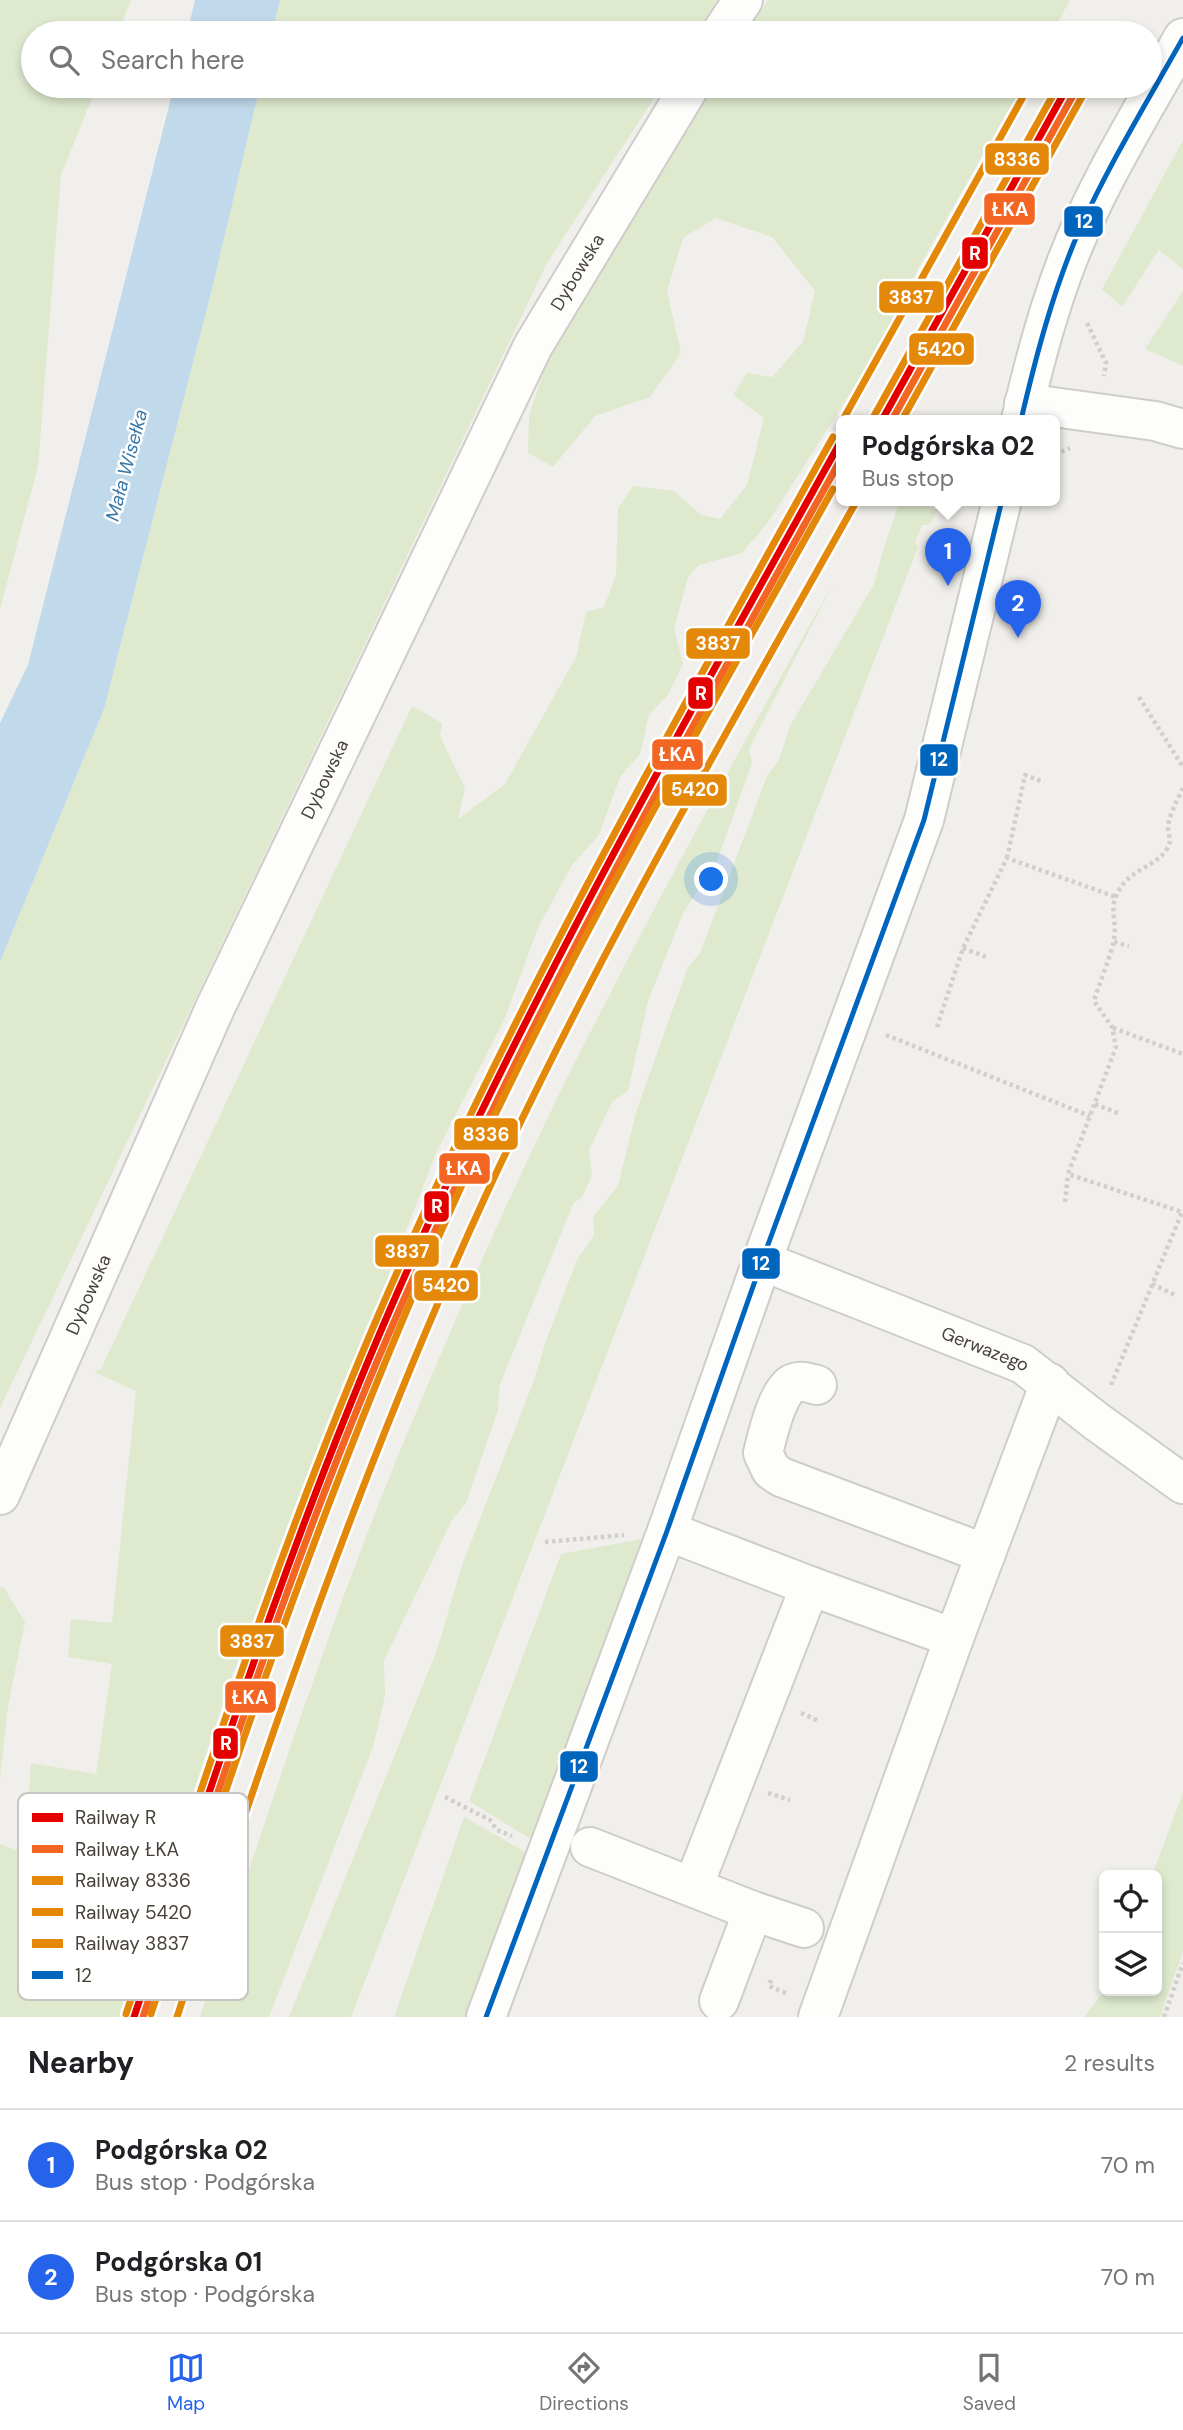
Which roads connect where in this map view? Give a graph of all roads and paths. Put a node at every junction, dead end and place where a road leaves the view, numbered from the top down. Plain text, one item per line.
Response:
1 (743, 0) edge
2 (729, 21) edge
3 (1183, 38) edge
4 (1162, 76) edge
5 (683, 98) edge
6 (1150, 98) edge
7 (1083, 315) dead end
8 (1023, 412) edge
9 (1096, 413) junction
10 (1183, 429) edge
11 (1060, 453) edge
12 (1001, 506) edge
13 (1139, 697) dead end
14 (1183, 767) edge
15 (1044, 782) dead end
16 (1183, 788) edge
17 (1007, 858) junction
18 (1116, 897) junction
19 (1114, 942) junction
20 (1129, 946) dead end
21 (963, 948) junction
22 (986, 957) dead end
23 (937, 1027) dead end
24 (1112, 1027) junction
25 (878, 1031) dead end
26 (1183, 1054) edge
27 (1095, 1103) junction
28 (1120, 1114) dead end
29 (1090, 1116) junction
30 (1068, 1174) junction
31 (1065, 1202) dead end
32 (1182, 1212) edge
33 (762, 1261) junction
34 (1152, 1284) junction
35 (1175, 1295) dead end
36 (1050, 1383) junction
37 (817, 1385) dead end
38 (1096, 1421) junction
39 (1183, 1483) edge
40 (0, 1495) edge
41 (667, 1531) junction
42 (545, 1542) dead end
43 (986, 1554) junction
44 (810, 1586) junction
45 (954, 1638) junction
46 (791, 1709) dead end
47 (819, 1721) dead end
48 (761, 1791) dead end
49 (790, 1800) dead end
50 (590, 1847) dead end
51 (692, 1887) junction
52 (753, 1911) junction
53 (798, 1926) joint
54 (1183, 1963) edge
55 (719, 2001) dead end
56 (805, 2006) edge
57 (486, 2017) edge
58 (1165, 2017) edge

1 - 2 street
3 - 4 street
5 - 40 street, Dybowska
6 - 8 street
7 - 9 path
8 - 9 street
9 - 10 street
9 - 11 path
12 - 33 street
13 - 14 path
15 - 17 path
16 - 18 path
17 - 18 path
17 - 21 path
18 - 19 path
19 - 20 path
19 - 24 path
21 - 22 path
21 - 23 path
24 - 26 path
24 - 27 path
25 - 29 path
27 - 28 path
27 - 29 path
29 - 30 path
30 - 31 path
30 - 32 path
32 - 34 path
33 - 36 street, Gerwazego
33 - 41 street
34 - 35 path
34 - 38 path
36 - 38 street, Gerwazego
36 - 43 street
37 - 43 street
38 - 39 street, Gerwazego
41 - 42 path
41 - 44 street
41 - 57 street
43 - 45 street
44 - 45 street
44 - 51 street
45 - 56 street
46 - 47 path
48 - 49 path
50 - 51 street
51 - 52 street
52 - 53 street
52 - 55 street
53 - 56 path
54 - 58 path

